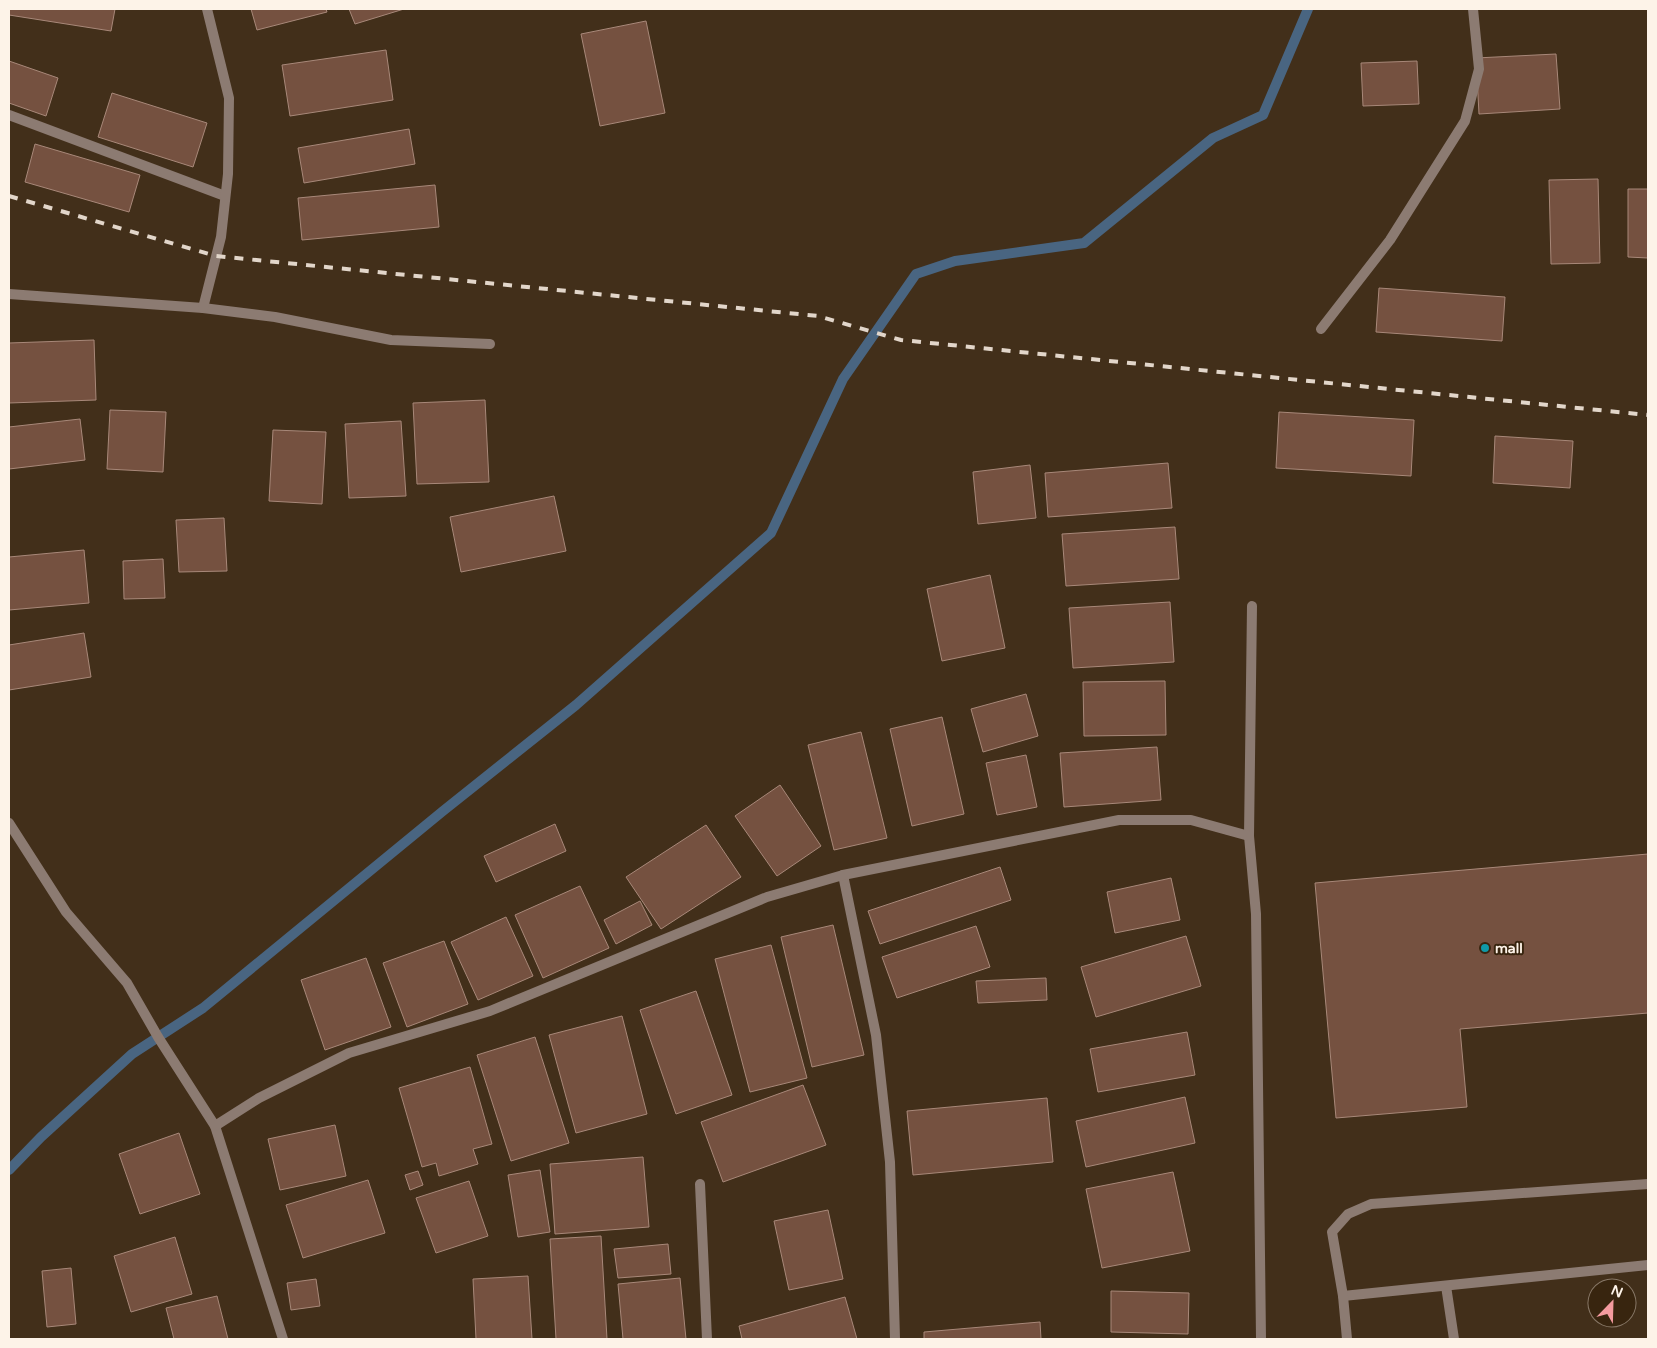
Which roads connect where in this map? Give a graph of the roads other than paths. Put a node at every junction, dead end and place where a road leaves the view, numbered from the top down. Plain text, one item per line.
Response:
1 (207, 9) edge
2 (1473, 9) edge
3 (9, 115) edge
4 (225, 196) junction
5 (9, 294) edge
6 (203, 308) junction
7 (1321, 329) dead end
8 (490, 344) dead end
9 (1252, 606) dead end
10 (9, 823) edge
11 (1249, 836) junction
12 (843, 875) junction
13 (215, 1126) junction
14 (700, 1184) dead end
15 (1648, 1184) edge
16 (1648, 1266) edge
17 (1446, 1286) junction
18 (1343, 1296) junction
19 (283, 1339) edge
20 (707, 1339) edge
21 (895, 1339) edge
22 (1261, 1339) edge
23 (1347, 1339) edge
24 (1454, 1339) edge

1 - 4 street
2 - 7 street
3 - 4 street
4 - 6 street
5 - 6 street
6 - 8 street
9 - 11 street
10 - 13 street
11 - 12 street
11 - 22 street
12 - 13 street
12 - 21 street
13 - 19 street
14 - 20 street
15 - 18 street
16 - 17 street
17 - 18 street
17 - 24 street
18 - 23 street

